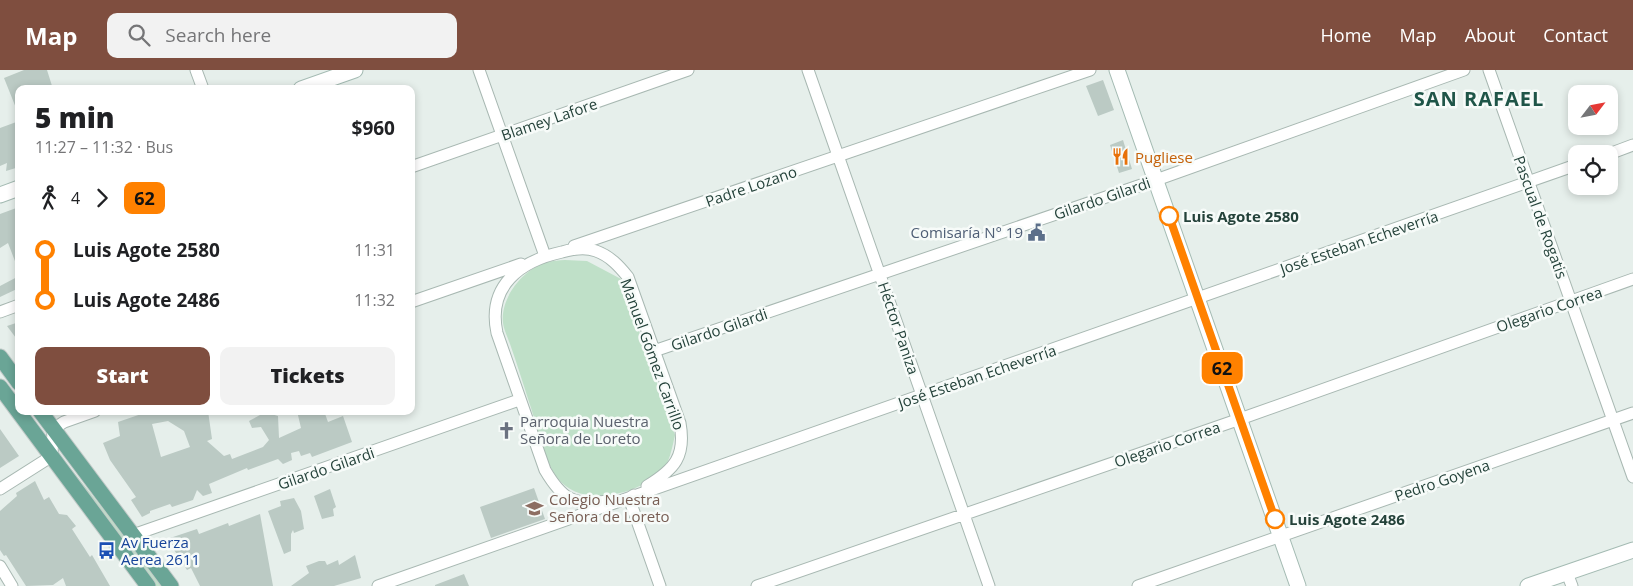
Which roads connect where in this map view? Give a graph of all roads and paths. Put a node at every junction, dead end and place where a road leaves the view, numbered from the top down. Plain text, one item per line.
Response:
1 (196, 70) edge
2 (355, 70) edge
3 (479, 70) edge
4 (688, 70) edge
5 (808, 70) edge
6 (1090, 70) edge
7 (1117, 70) edge
8 (1464, 70) edge
9 (1489, 70) edge
10 (202, 85) edge
11 (312, 85) edge
12 (502, 135) junction
13 (1633, 145) edge
14 (1618, 151) edge
15 (838, 156) junction
16 (415, 166) edge
17 (1568, 168) edge
18 (1156, 180) junction
19 (1528, 182) junction
20 (15, 189) edge
21 (0, 194) edge
22 (545, 256) junction
23 (880, 273) junction
24 (1633, 279) edge
25 (1197, 298) junction
26 (415, 301) edge
27 (1570, 301) junction
28 (15, 306) edge
29 (0, 312) edge
30 (654, 351) junction
31 (0, 357) edge
32 (15, 377) edge
33 (0, 387) edge
34 (922, 395) junction
35 (519, 400) junction
36 (15, 407) edge
37 (1633, 413) edge
38 (21, 415) edge
39 (43, 415) edge
40 (84, 415) edge
41 (1240, 419) junction
42 (1613, 420) junction
43 (53, 429) junction
44 (52, 456) junction
45 (1633, 477) edge
46 (0, 488) edge
47 (629, 498) junction
48 (964, 514) junction
49 (133, 535) junction
50 (1280, 536) junction
51 (1633, 550) edge
52 (0, 566) edge
53 (1569, 579) edge
54 (12, 586) edge
55 (148, 586) edge
56 (171, 586) edge
57 (378, 586) edge
58 (660, 586) edge
59 (757, 586) edge
60 (989, 586) edge
61 (1138, 586) edge
62 (1298, 586) edge
63 (1528, 586) edge

1 - 10 street
2 - 11 main road
3 - 12 street
4 - 12 street, Blamey Lafore
5 - 15 street, Héctor Paniza
6 - 15 street, Padre Lozano
7 - 18 main road
8 - 18 street, Gilardo Gilardi
9 - 19 street, Pascual de Rogatis
12 - 16 street, Blamey Lafore
12 - 22 street
13 - 14 street
15 - 22 street, Padre Lozano
15 - 23 street, Héctor Paniza
17 - 19 street, José Esteban Echeverría
18 - 23 street, Gilardo Gilardi
18 - 25 main road
19 - 25 street, José Esteban Echeverría
19 - 27 street, Pascual de Rogatis
20 - 21 main road
22 - 26 street, Padre Lozano
22 - 30 street, Manuel Gómez Carrillo
22 - 35 street, Manuel Gómez Carrillo
23 - 30 street, Gilardo Gilardi
23 - 34 street, Héctor Paniza
24 - 27 street, Olegario Correa
25 - 34 street, José Esteban Echeverría
25 - 41 main road
27 - 41 street, Olegario Correa
27 - 42 street, Pascual de Rogatis
28 - 29 street
30 - 47 street, Manuel Gómez Carrillo
31 - 32 main road
33 - 36 main road
34 - 47 street, José Esteban Echeverría
34 - 48 street, Héctor Paniza
35 - 47 street, Manuel Gómez Carrillo
35 - 49 street, Gilardo Gilardi
37 - 42 street, Pedro Goyena
38 - 44 main road
39 - 43 main road
40 - 43 street
41 - 48 street, Olegario Correa
41 - 50 main road
42 - 45 street, Pascual de Rogatis
42 - 50 street, Pedro Goyena
43 - 44 street
43 - 49 main road
44 - 46 street
44 - 55 main road
47 - 57 street, José Esteban Echeverría
47 - 58 street
48 - 59 street, Olegario Correa
48 - 60 street, Héctor Paniza
49 - 56 main road
50 - 61 street, Pedro Goyena
50 - 62 main road
51 - 53 main road
52 - 54 street
53 - 63 main road

